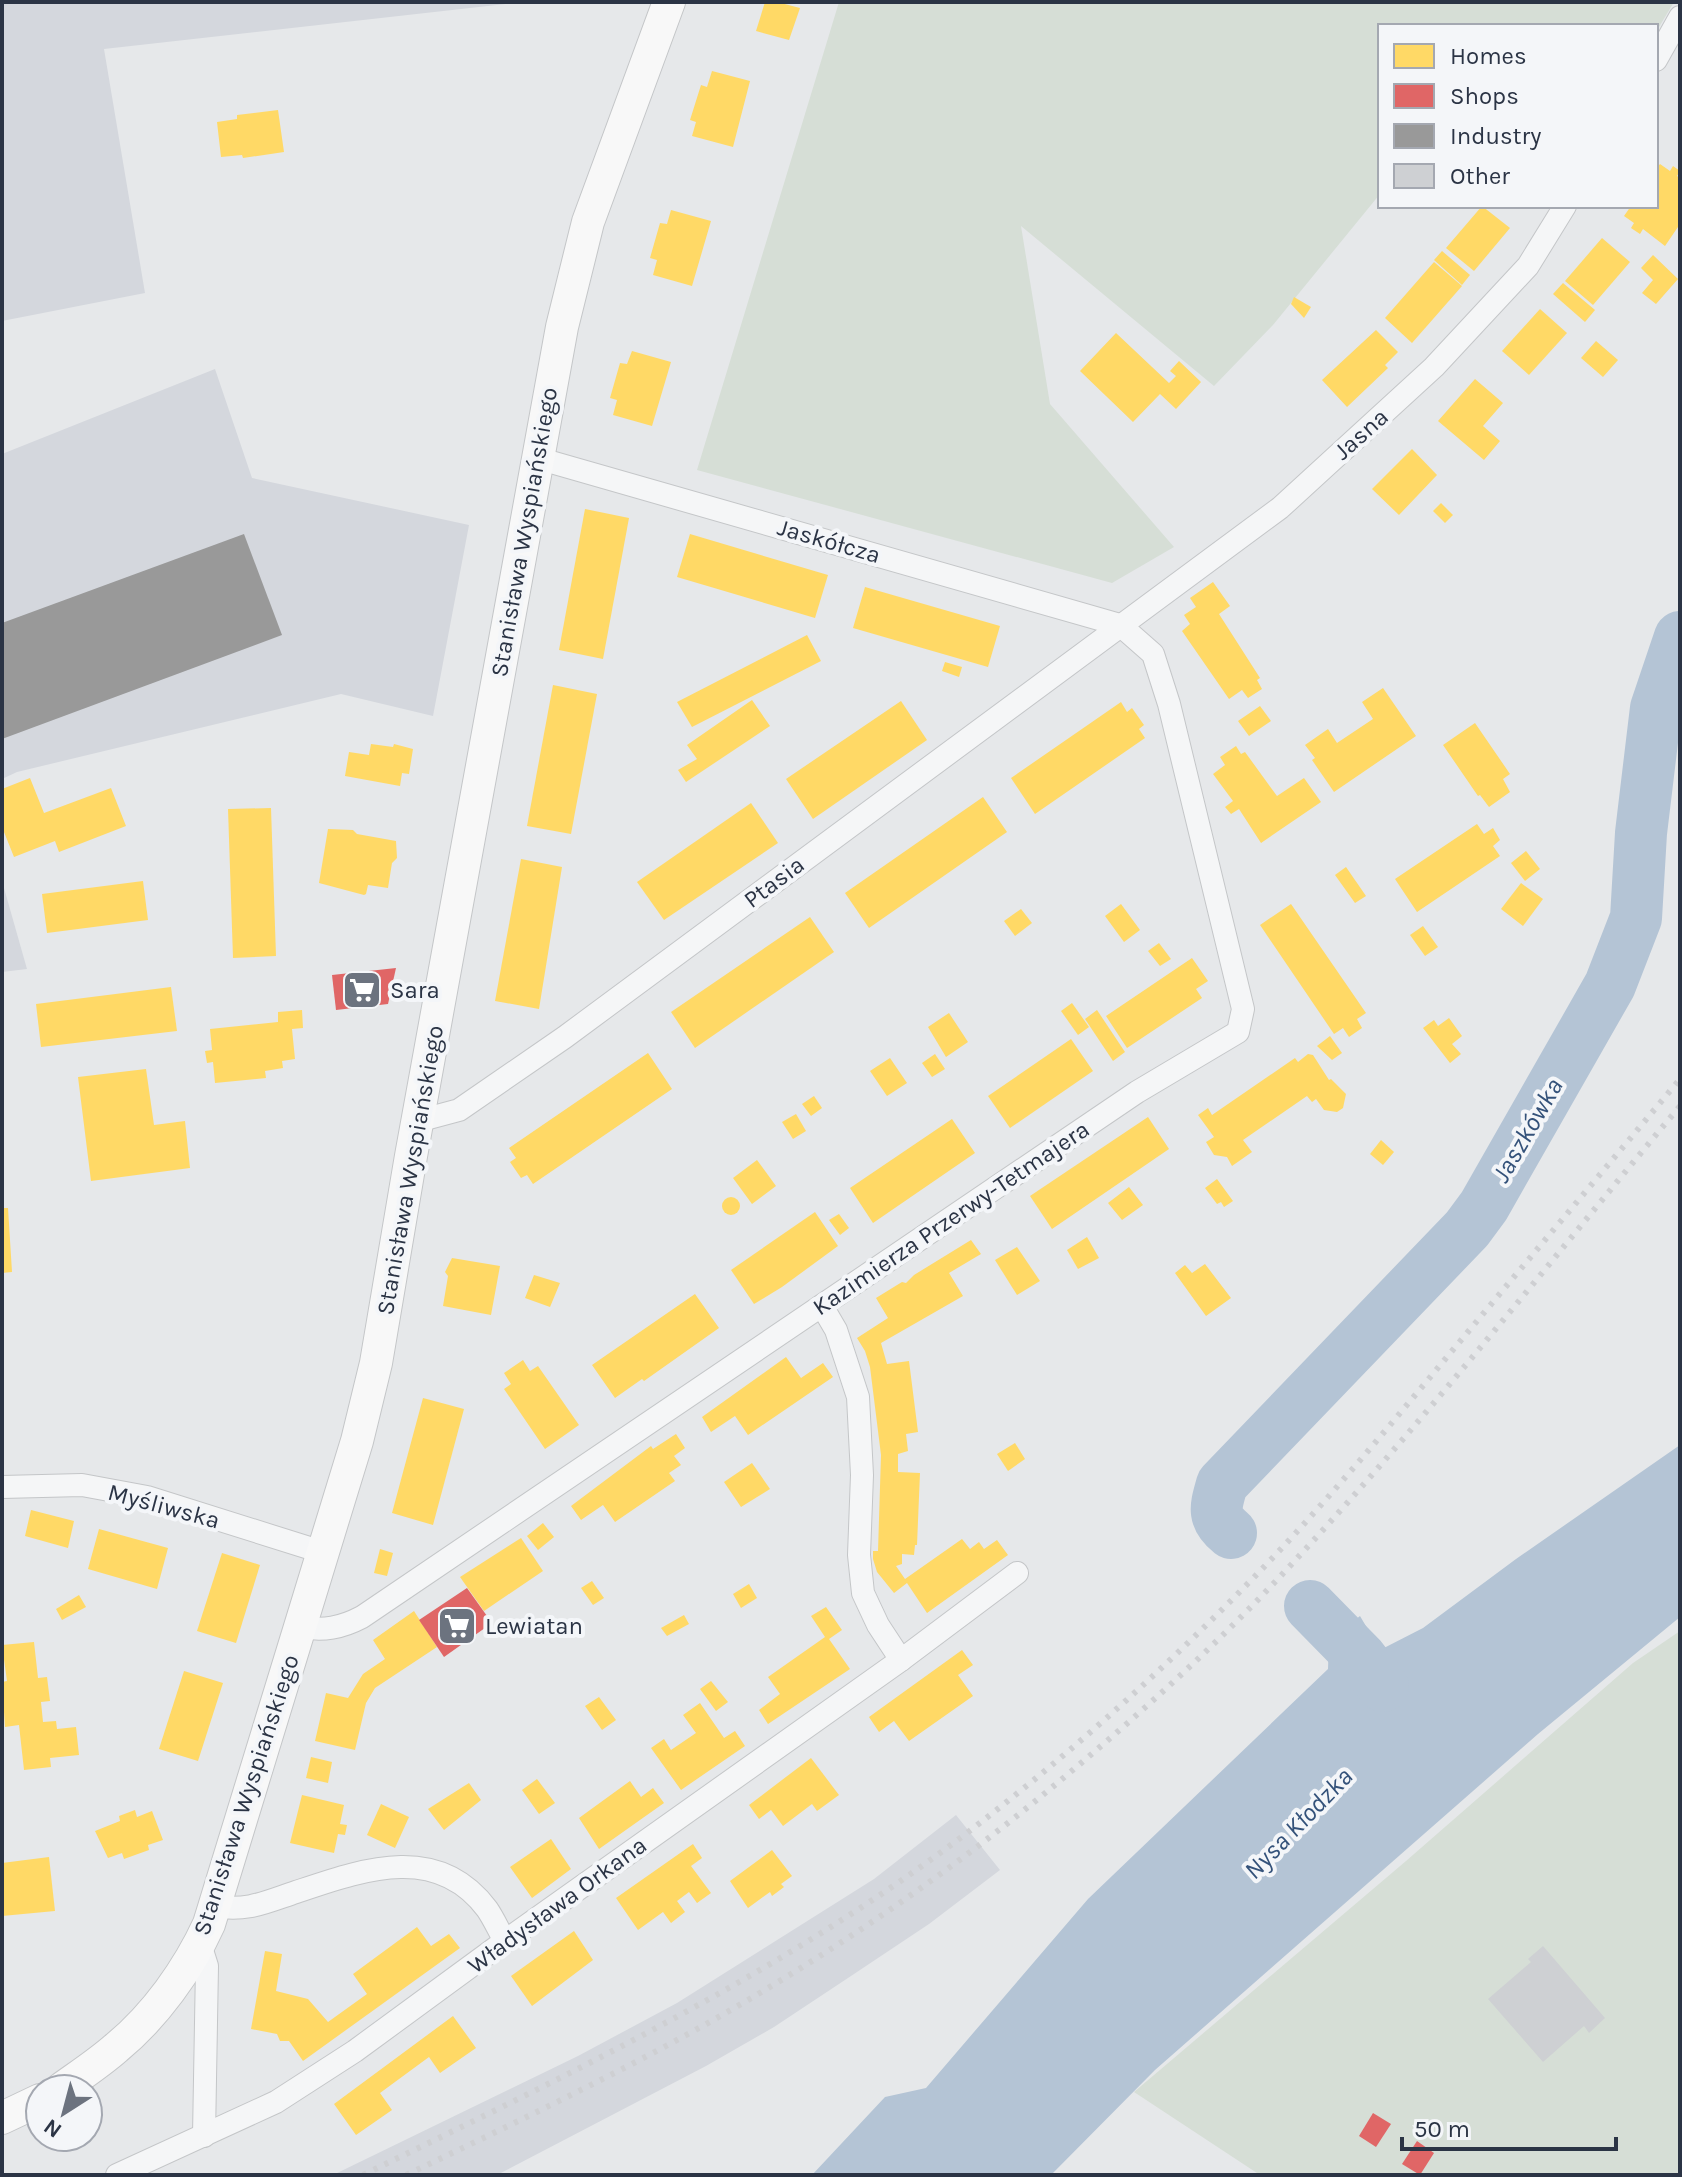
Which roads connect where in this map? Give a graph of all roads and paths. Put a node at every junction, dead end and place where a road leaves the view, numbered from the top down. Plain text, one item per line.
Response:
1 (669, 2) edge
2 (1680, 17) edge
3 (1658, 56) edge
4 (1564, 208) edge
5 (537, 458) junction
6 (1120, 625) junction
7 (418, 1121) junction
8 (822, 1306) junction
9 (2, 1487) edge
10 (322, 1552) junction
11 (1017, 1573) dead end
12 (300, 1627) junction
13 (901, 1660) junction
14 (214, 1906) junction
15 (505, 1941) junction
16 (200, 1944) junction
17 (83, 2073) edge
18 (24, 2108) edge
19 (2, 2118) edge
20 (204, 2136) junction
21 (117, 2175) edge

1 - 5 main road, Stanisława Wyspiańskiego
2 - 3 street
4 - 6 street, Jasna
5 - 6 street, Jaskółcza
5 - 7 main road, Stanisława Wyspiańskiego
6 - 7 street, Ptasia
6 - 8 street, Kazimierza Przerwy-Tetmajera
7 - 10 main road, Stanisława Wyspiańskiego
8 - 12 street, Kazimierza Przerwy-Tetmajera
8 - 13 street
9 - 10 street, Myśliwska
10 - 12 main road, Stanisława Wyspiańskiego
11 - 13 street, Władysława Orkana
12 - 14 main road, Stanisława Wyspiańskiego
13 - 15 street, Władysława Orkana
14 - 15 street
14 - 16 main road, Stanisława Wyspiańskiego
15 - 20 street, Władysława Orkana
16 - 17 main road, Stanisława Wyspiańskiego
16 - 20 street
18 - 19 main road
20 - 21 street, Władysława Orkana

